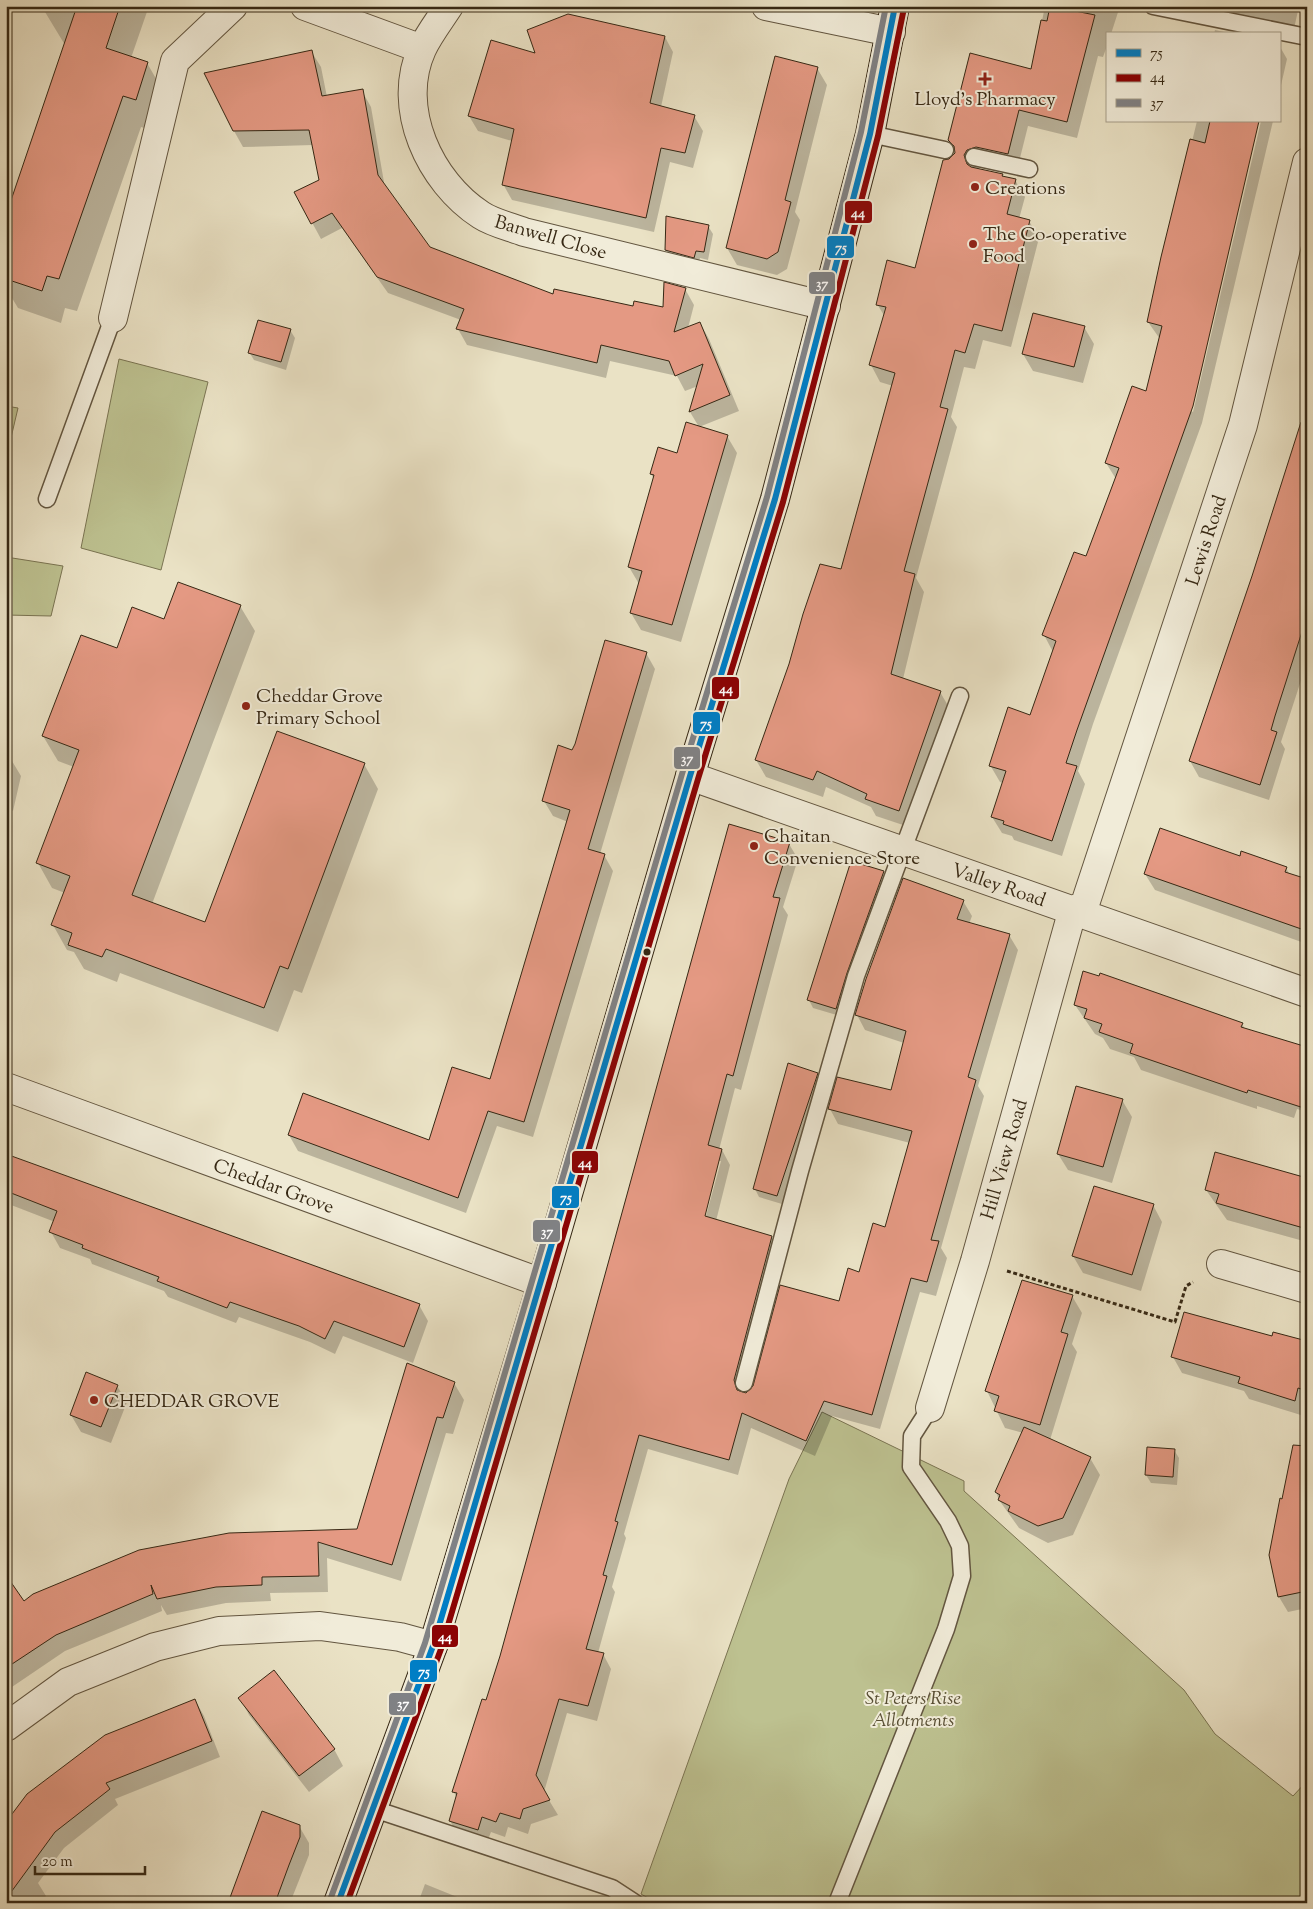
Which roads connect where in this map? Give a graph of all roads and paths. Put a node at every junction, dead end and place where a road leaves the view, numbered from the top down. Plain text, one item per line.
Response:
1 (233, 6) edge
2 (305, 6) edge
3 (449, 6) edge
4 (766, 6) edge
5 (1154, 6) edge
6 (893, 19) edge
7 (1278, 32) edge
8 (1280, 32) edge
9 (1307, 38) edge
10 (422, 49) junction
11 (870, 134) junction
12 (945, 150) dead end
13 (974, 157) dead end
14 (1307, 162) edge
15 (1029, 169) dead end
16 (826, 306) junction
17 (113, 318) joint
18 (47, 499) dead end
19 (960, 696) dead end
20 (690, 776) junction
21 (903, 850) junction
22 (1078, 911) junction
23 (1307, 993) edge
24 (6, 1086) edge
25 (975, 1261) junction
26 (1221, 1264) joint
27 (542, 1283) junction
28 (1307, 1288) edge
29 (744, 1384) dead end
30 (930, 1408) joint
31 (433, 1646) junction
32 (6, 1727) edge
33 (374, 1810) junction
34 (612, 1888) junction
35 (338, 1903) edge
36 (621, 1903) edge
37 (635, 1903) edge
38 (837, 1903) edge

1 - 17 street
2 - 10 street
3 - 10 street, Banwell Close
4 - 6 street
5 - 7 lane
6 - 11 street
8 - 9 lane
10 - 16 street, Banwell Close
11 - 12 lane
11 - 16 street
13 - 15 lane
14 - 22 street, Lewis Road
16 - 20 street
17 - 18 lane
19 - 21 lane
20 - 21 street, Valley Road
20 - 27 street
21 - 22 street, Valley Road
21 - 29 lane
22 - 23 street, Valley Road
22 - 25 street, Hill View Road
24 - 27 street, Cheddar Grove
25 - 26 path
25 - 30 street, Hill View Road
26 - 28 street
27 - 31 street
30 - 38 lane
31 - 32 street
31 - 33 street
33 - 34 lane
33 - 35 street
34 - 36 lane
34 - 37 lane

